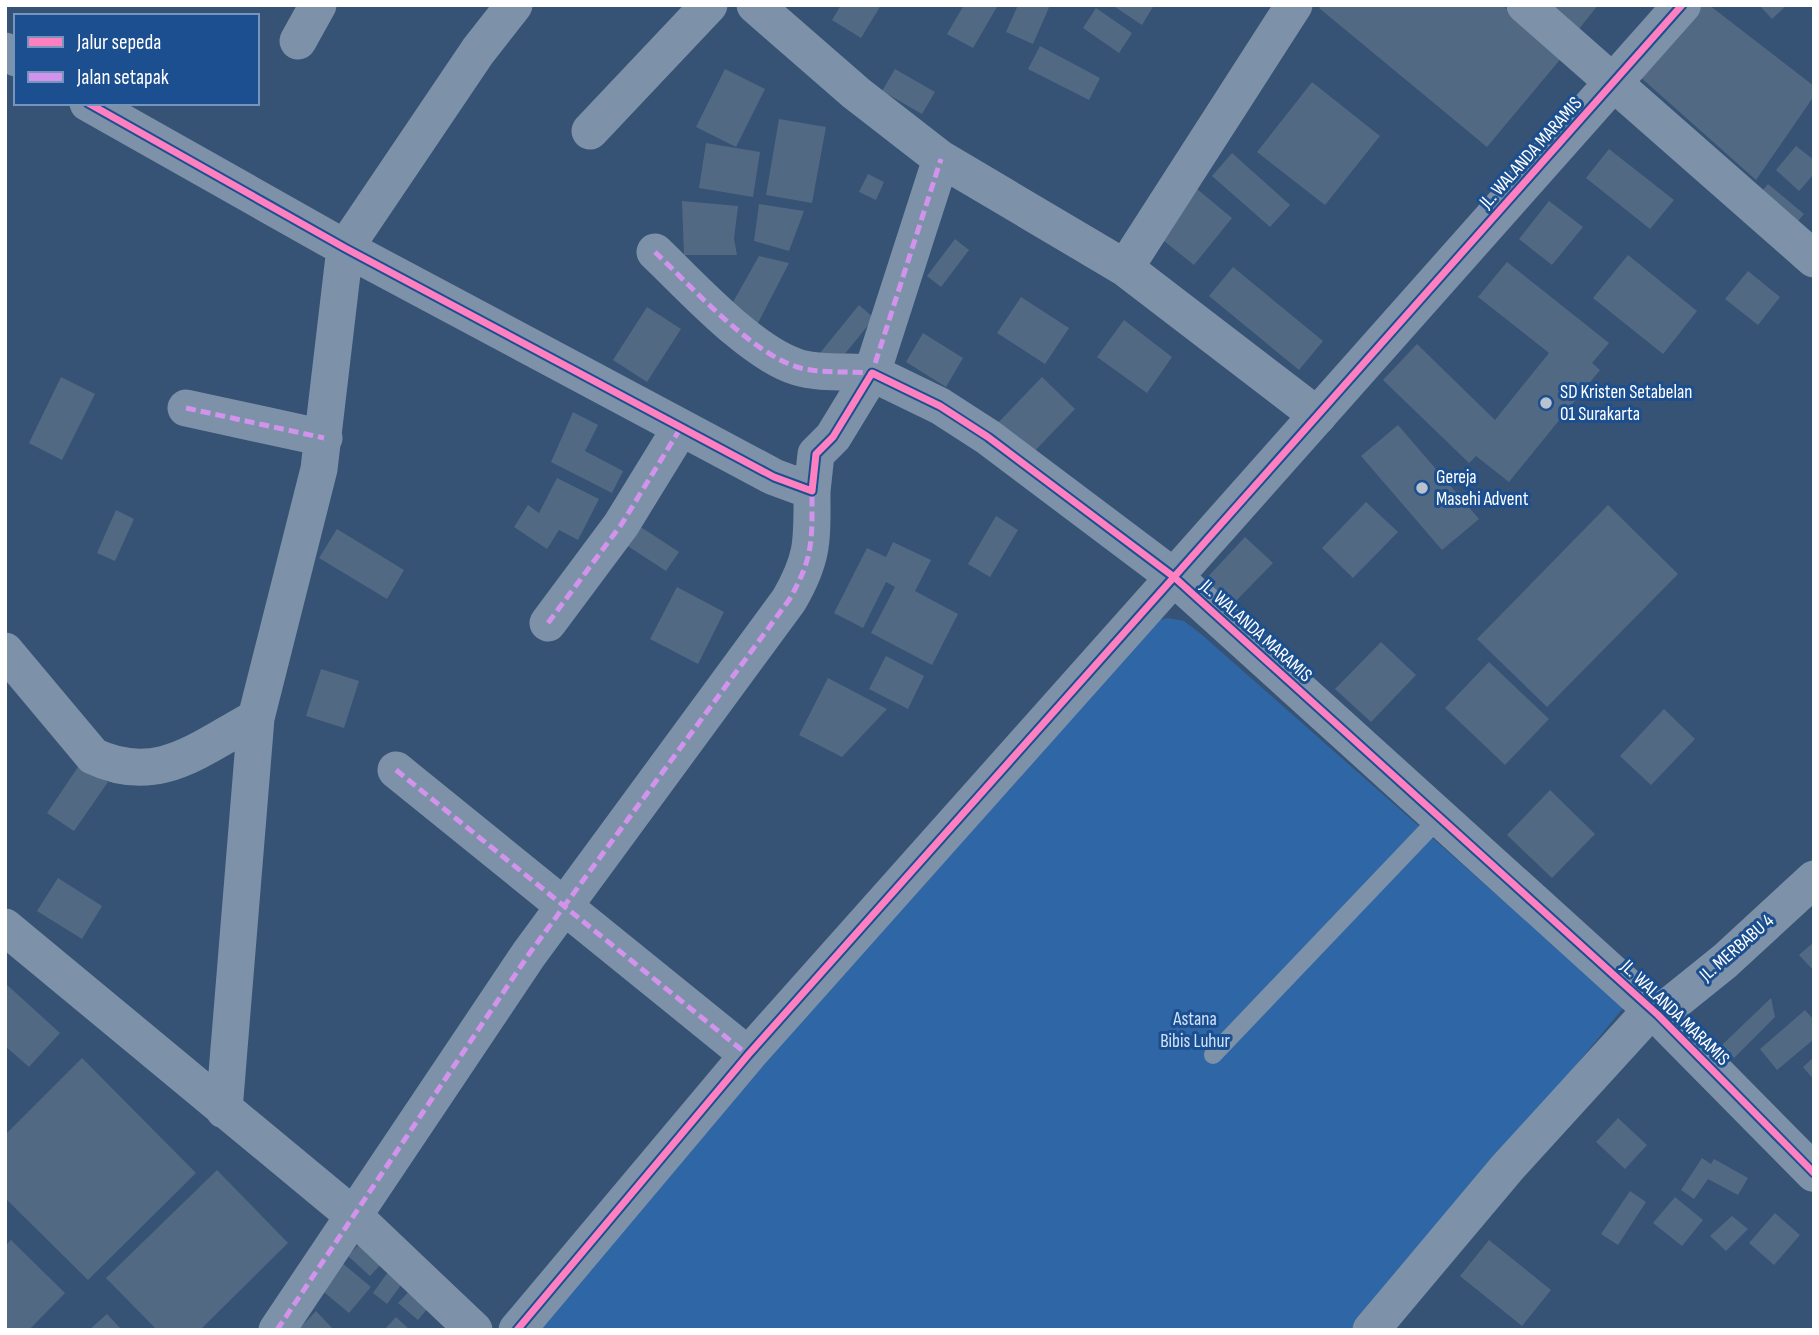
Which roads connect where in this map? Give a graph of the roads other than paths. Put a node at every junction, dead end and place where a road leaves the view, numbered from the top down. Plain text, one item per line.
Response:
1 (318, 5) edge
2 (514, 5) edge
3 (709, 5) edge
4 (755, 5) edge
5 (1294, 5) edge
6 (1525, 5) edge
7 (1682, 5) edge
8 (298, 41) dead end
9 (1613, 84) junction
10 (92, 105) edge
11 (590, 131) dead end
12 (941, 159) junction
13 (345, 248) junction
14 (654, 252) dead end
15 (1814, 259) edge
16 (1125, 268) junction
17 (872, 373) junction
18 (186, 408) dead end
19 (1318, 416) junction
20 (680, 429) junction
21 (324, 438) junction
22 (812, 491) junction
23 (1174, 577) junction
24 (548, 623) dead end
25 (5, 651) edge
26 (256, 718) junction
27 (396, 770) dead end
28 (1439, 818) junction
29 (1814, 879) edge
30 (566, 908) junction
31 (5, 927) edge
32 (1655, 1012) junction
33 (748, 1055) junction
34 (1213, 1055) dead end
35 (224, 1110) junction
36 (1814, 1173) edge
37 (355, 1217) junction
38 (277, 1330) edge
39 (474, 1330) edge
40 (517, 1330) edge
41 (1371, 1330) edge

1 - 8 street
2 - 13 street
3 - 11 street
4 - 12 street
5 - 16 street
6 - 9 street
7 - 9 street, JL. WALANDA MARAMIS
9 - 15 street
9 - 19 street, JL. WALANDA MARAMIS
10 - 13 street
12 - 16 street
12 - 17 street
13 - 20 street
13 - 21 street
14 - 17 street
16 - 19 street
17 - 22 street
17 - 23 street
18 - 21 street
19 - 23 street, JL. WALANDA MARAMIS
20 - 22 street
20 - 24 street
21 - 26 street
22 - 30 street
23 - 28 street, JL. WALANDA MARAMIS
23 - 33 street
25 - 26 street
26 - 35 street
27 - 30 street
28 - 32 street, JL. WALANDA MARAMIS
28 - 34 lane
29 - 32 street, JL. MERBABU 4
30 - 33 street
30 - 37 street
31 - 35 street
32 - 36 street, JL. WALANDA MARAMIS
32 - 41 street, JL. MERBABU 4
33 - 40 street
35 - 37 street
37 - 38 street
37 - 39 street

